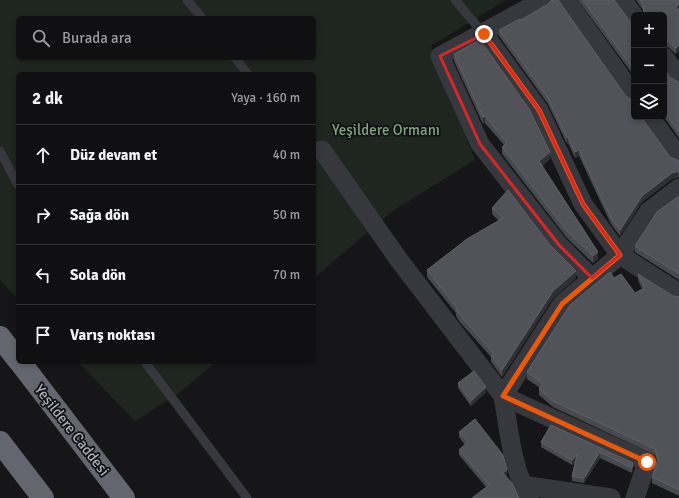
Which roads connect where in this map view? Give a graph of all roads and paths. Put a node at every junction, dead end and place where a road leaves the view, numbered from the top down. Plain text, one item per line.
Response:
1 (187, 0) edge
2 (455, 0) edge
3 (543, 0) edge
4 (566, 0) edge
5 (623, 0) edge
6 (631, 12) edge
7 (200, 16) edge
8 (484, 34) junction
9 (237, 60) edge
10 (667, 61) edge
11 (246, 72) edge
12 (679, 77) edge
13 (631, 91) edge
14 (652, 120) edge
15 (322, 150) dead end
16 (0, 151) edge
17 (679, 158) edge
18 (16, 181) edge
19 (679, 188) edge
20 (620, 255) junction
21 (592, 278) junction
22 (679, 293) edge
23 (0, 337) edge
24 (16, 357) edge
25 (21, 364) edge
26 (146, 364) edge
27 (503, 396) junction
28 (0, 442) edge
29 (526, 491) edge
30 (43, 498) edge
31 (124, 498) edge
32 (247, 498) edge
33 (611, 498) edge
34 (635, 498) edge

1 - 7 lane
2 - 8 lane
3 - 8 street
4 - 13 street
5 - 6 street
8 - 20 street
8 - 21 street
9 - 11 lane
10 - 12 street
14 - 17 street
15 - 27 street
16 - 18 lane
19 - 20 street
20 - 21 street
20 - 22 street
21 - 27 street
23 - 24 highway, Yeşildere Caddesi
25 - 31 highway, Yeşildere Caddesi
26 - 32 lane
27 - 29 street
27 - 34 street
28 - 30 highway
29 - 33 street

